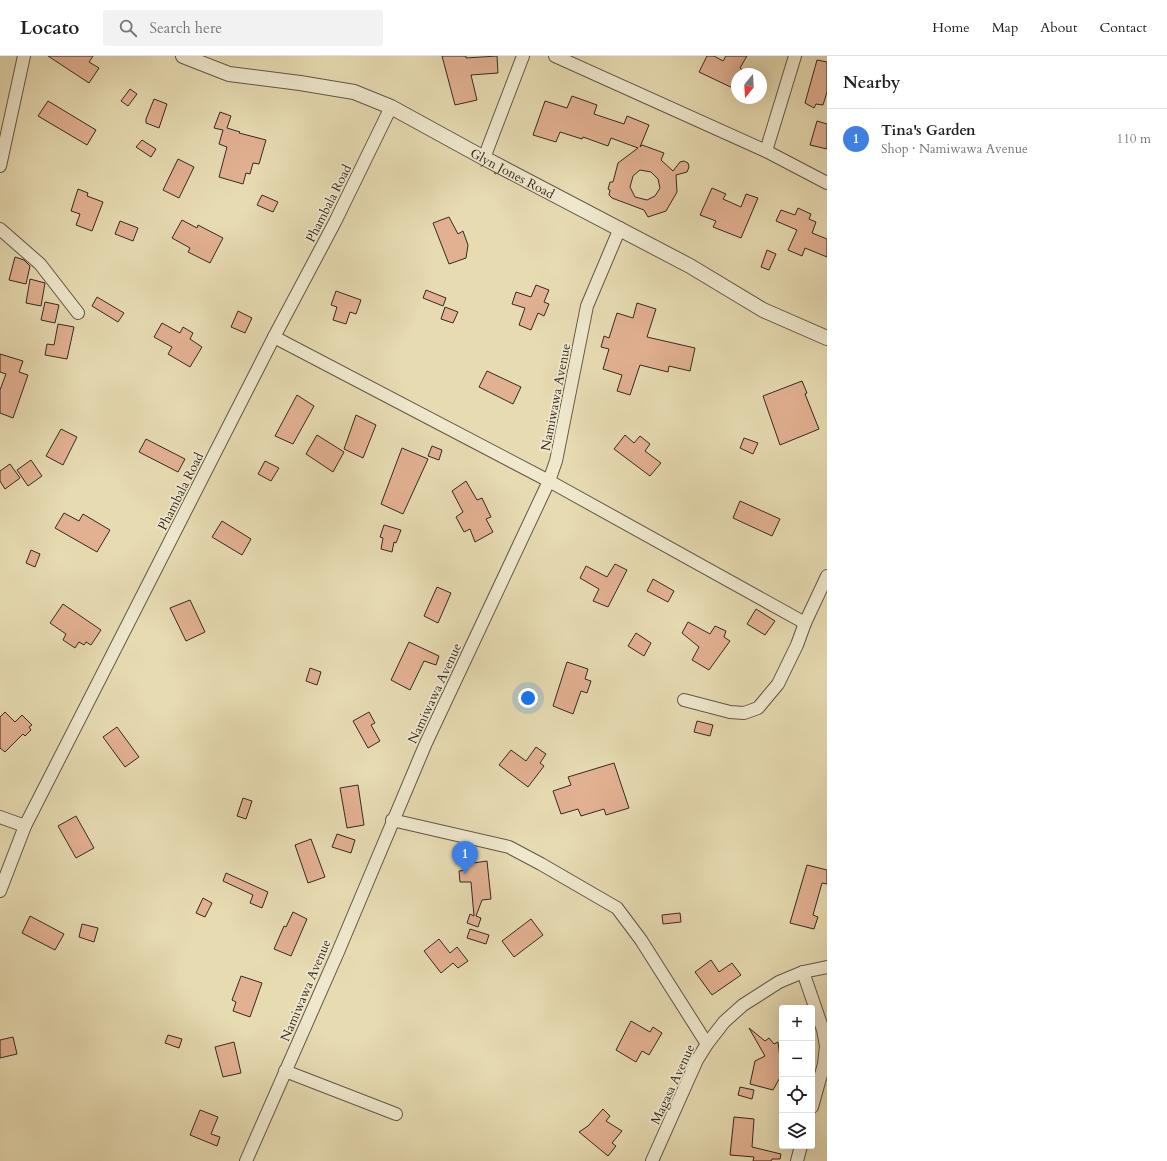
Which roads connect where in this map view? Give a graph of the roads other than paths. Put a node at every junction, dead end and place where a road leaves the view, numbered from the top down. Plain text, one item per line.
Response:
1 (24, 56) edge
2 (183, 56) edge
3 (523, 56) edge
4 (555, 56) edge
5 (795, 56) edge
6 (391, 107) junction
7 (766, 151) junction
8 (484, 158) junction
9 (0, 166) edge
10 (827, 183) edge
11 (620, 228) junction
12 (0, 229) edge
13 (78, 313) dead end
14 (274, 337) junction
15 (827, 338) edge
16 (549, 481) junction
17 (827, 576) edge
18 (805, 623) junction
19 (684, 700) dead end
20 (0, 817) edge
21 (392, 820) junction
22 (25, 826) junction
23 (0, 891) edge
24 (827, 966) edge
25 (803, 972) junction
26 (707, 1044) junction
27 (285, 1071) junction
28 (815, 1096) edge
29 (396, 1114) dead end
30 (800, 1149) edge
31 (246, 1161) edge
32 (652, 1161) edge
33 (797, 1161) edge

1 - 9 street
2 - 6 street, Glyn Jones Road
3 - 8 street
4 - 7 street
5 - 7 street
6 - 8 street, Glyn Jones Road
6 - 14 street, Phambala Road
7 - 10 street
8 - 11 street, Glyn Jones Road
11 - 15 street, Glyn Jones Road
11 - 16 street, Namiwawa Avenue
12 - 13 street
14 - 16 street
14 - 22 street, Phambala Road
16 - 18 street
16 - 21 street, Namiwawa Avenue
17 - 18 street
18 - 19 street
20 - 22 street
21 - 26 street
21 - 27 street, Namiwawa Avenue
22 - 23 street, Phambala Road
24 - 25 street, Magasa Avenue
25 - 26 street, Magasa Avenue
25 - 28 street
26 - 32 street, Magasa Avenue
27 - 29 street
27 - 31 street, Namiwawa Avenue
30 - 33 street

